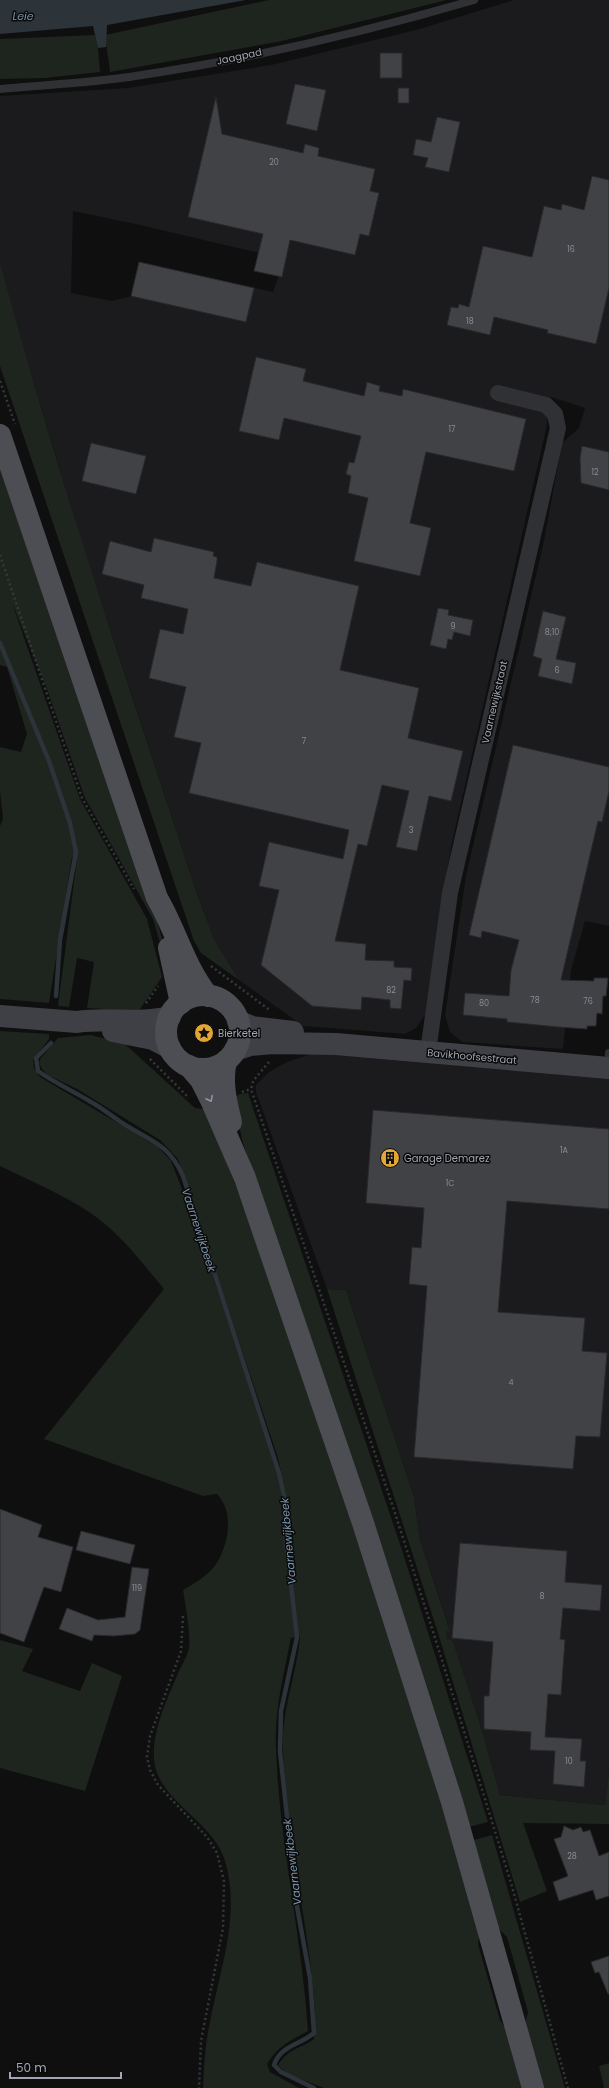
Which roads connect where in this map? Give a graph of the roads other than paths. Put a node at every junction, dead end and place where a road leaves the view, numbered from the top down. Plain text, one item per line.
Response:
1 (474, 0) edge
2 (0, 89) edge
3 (498, 393) dead end
4 (0, 435) edge
5 (147, 896) junction
6 (208, 996) junction
7 (176, 1010) junction
8 (0, 1016) edge
9 (238, 1021) junction
10 (77, 1022) junction
11 (336, 1044) junction
12 (170, 1048) junction
13 (428, 1052) junction
14 (231, 1055) junction
15 (609, 1063) edge
16 (189, 1066) junction
17 (245, 1178) junction
18 (533, 2088) edge

1 - 2 lane, Jaagpad
3 - 13 street, Vaarnewijkstraat
4 - 5 main road
5 - 6 main road
5 - 7 main road
6 - 7 main road
6 - 9 main road
7 - 10 street
7 - 12 main road
8 - 10 street
9 - 11 street, Bavikhoofsestraat
9 - 14 main road
10 - 12 street
11 - 13 street, Bavikhoofsestraat
11 - 14 street, Bavikhoofsestraat
12 - 16 main road
13 - 15 street, Bavikhoofsestraat
14 - 16 main road
14 - 17 main road
16 -> 17 main road
17 - 18 main road

